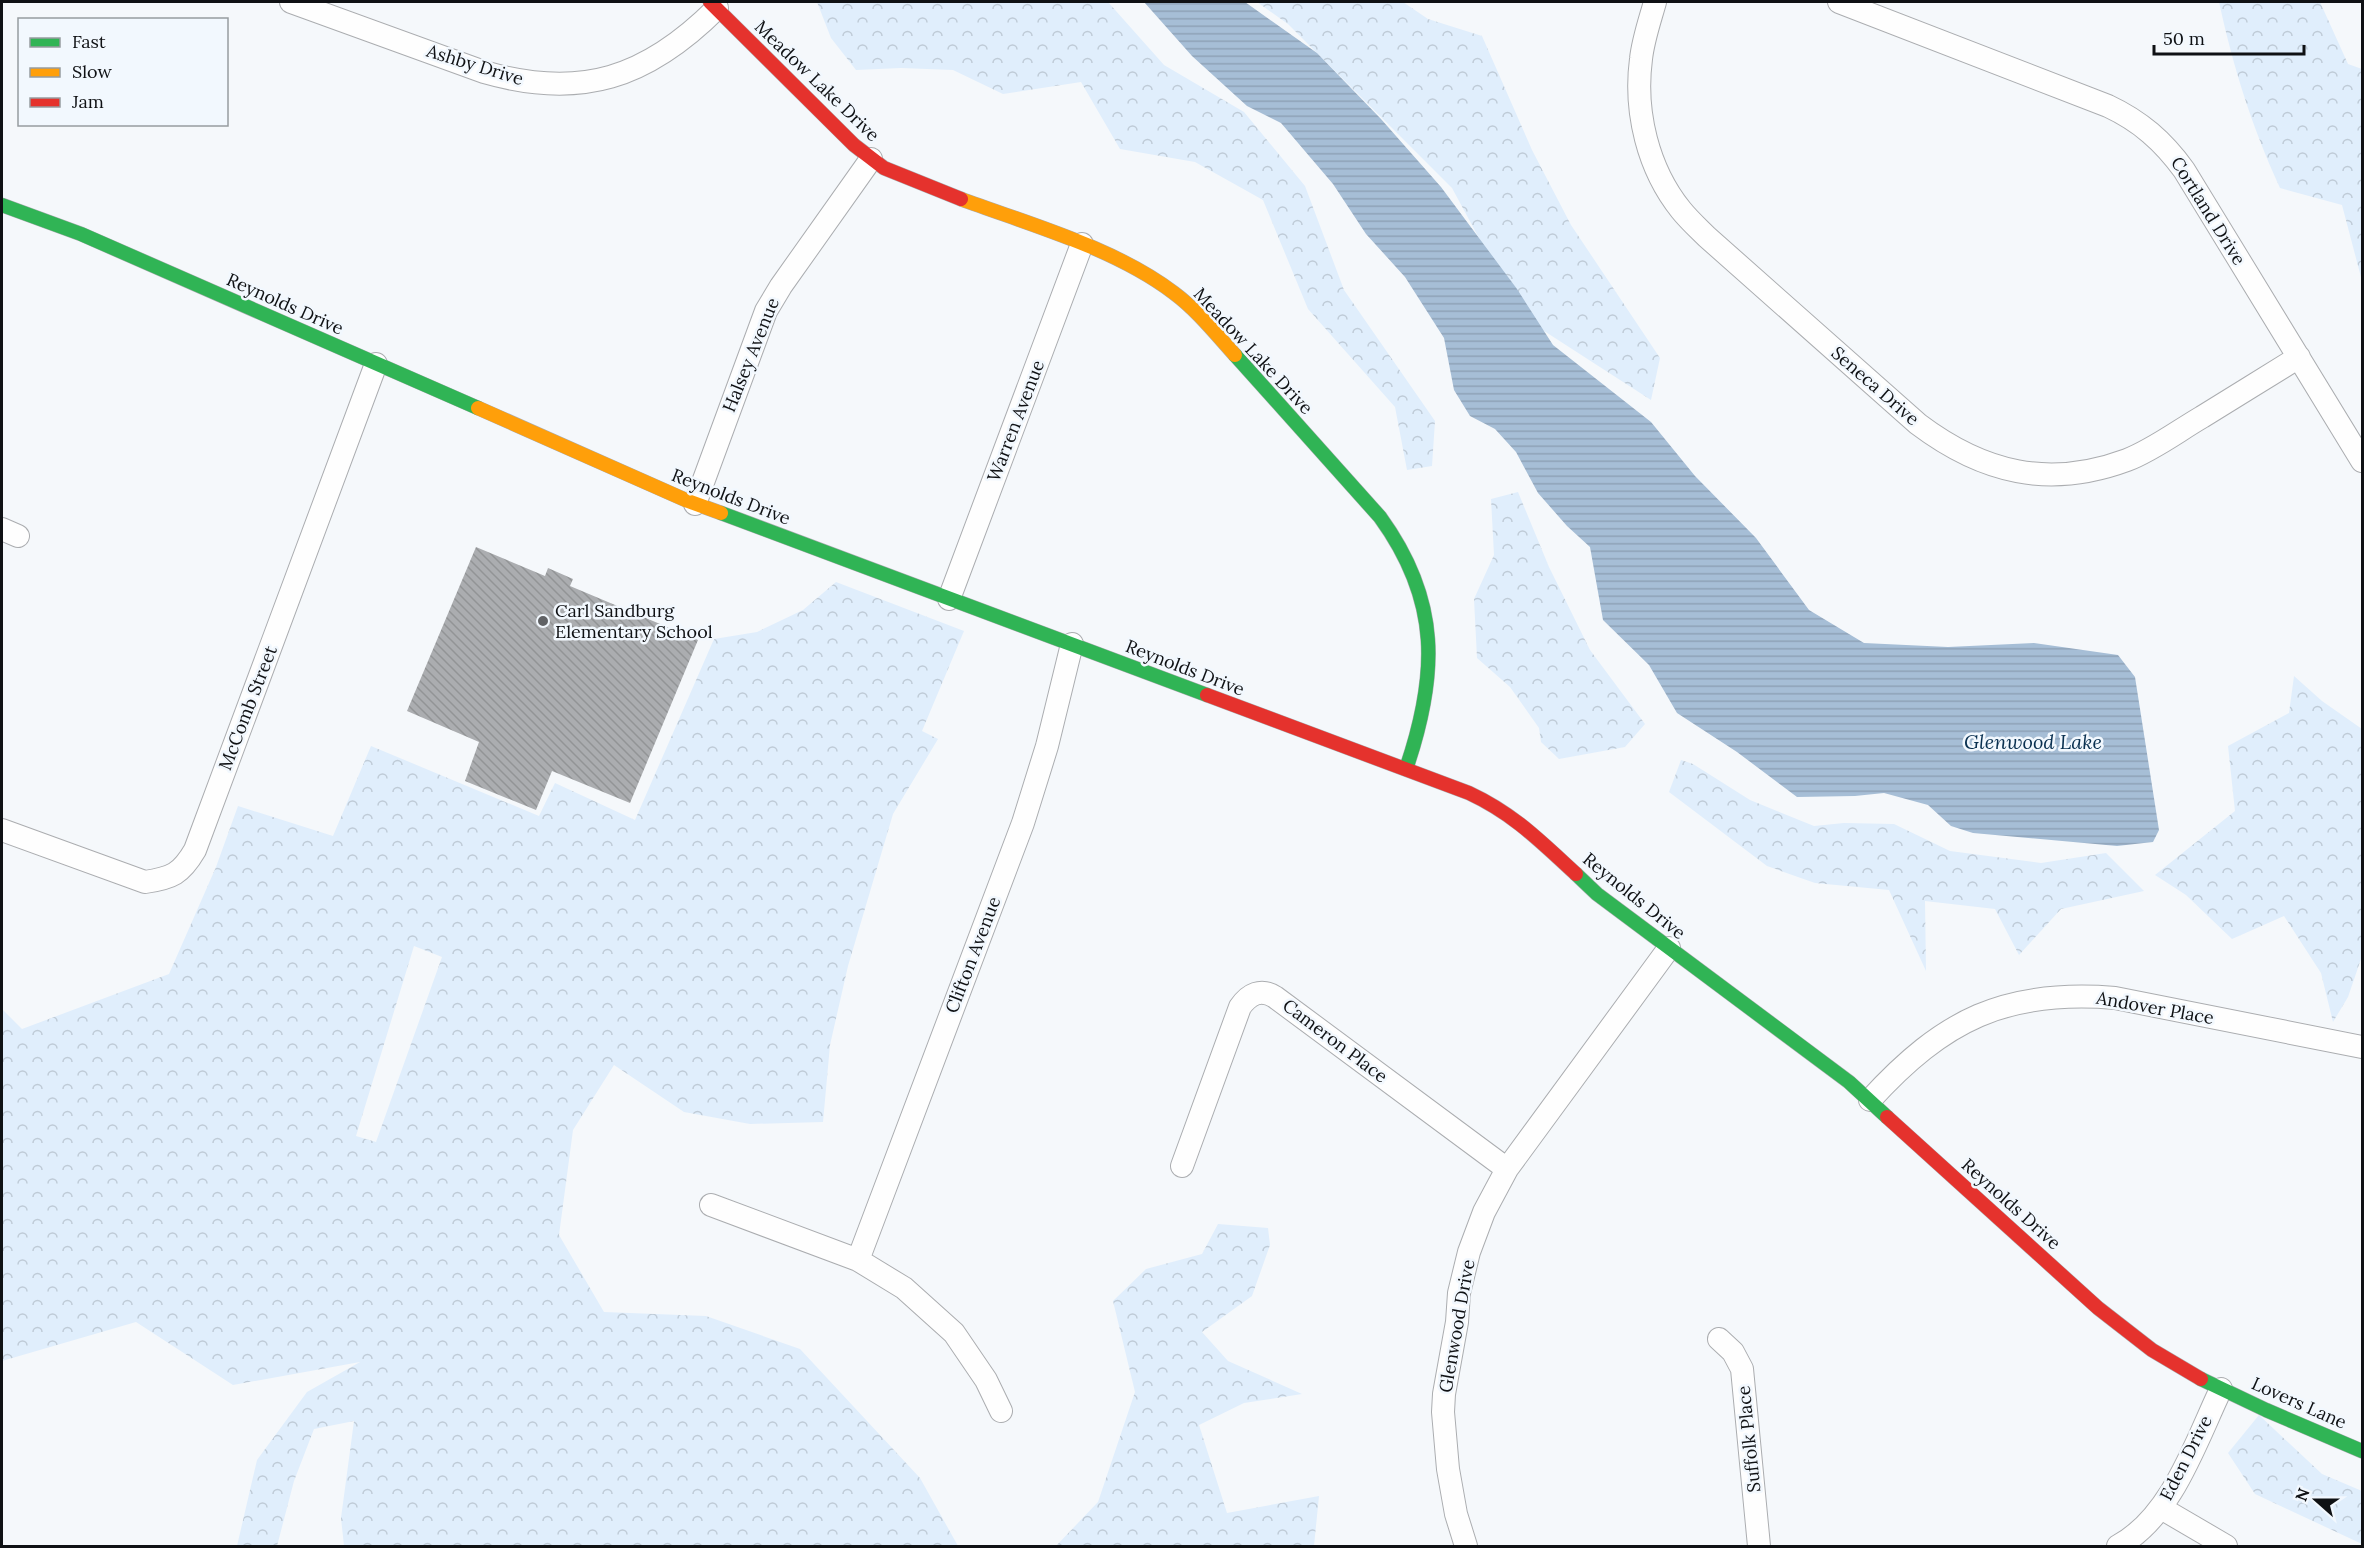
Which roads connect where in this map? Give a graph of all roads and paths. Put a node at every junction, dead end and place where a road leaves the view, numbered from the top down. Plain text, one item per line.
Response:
1 (291, 2) edge
2 (1655, 2) edge
3 (1839, 2) edge
4 (714, 5) edge
5 (871, 159) junction
6 (2, 205) edge
7 (1083, 244) junction
8 (2299, 357) junction
9 (376, 364) junction
10 (2362, 461) edge
11 (695, 504) junction
12 (949, 599) junction
13 (1072, 645) junction
14 (1406, 769) junction
15 (2, 830) edge
16 (1669, 948) junction
17 (2362, 1047) edge
18 (1870, 1100) junction
19 (1182, 1166) dead end
20 (1507, 1169) junction
21 (711, 1205) dead end
22 (858, 1260) junction
23 (1719, 1340) dead end
24 (2221, 1389) junction
25 (1000, 1411) dead end
26 (2362, 1451) edge
27 (2161, 1508) junction
28 (1466, 1546) edge
29 (1759, 1546) edge
30 (2118, 1546) edge
31 (2226, 1546) edge

1 - 4 street, Ashby Drive
2 - 8 street, Seneca Drive
3 - 8 street, Cortland Drive
4 - 5 street, Meadow Lake Drive
5 - 7 street, Meadow Lake Drive
5 - 11 street, Halsey Avenue
6 - 9 street, Reynolds Drive
7 - 12 street, Warren Avenue
7 - 14 street, Meadow Lake Drive
8 - 10 street, Cortland Drive
9 - 11 street, Reynolds Drive
9 - 15 street, McComb Street
11 - 12 street, Reynolds Drive
12 - 13 street, Reynolds Drive
13 - 14 street, Reynolds Drive
13 - 22 street, Clifton Avenue
14 - 16 street, Reynolds Drive
16 - 18 street, Reynolds Drive
16 - 20 street, Glenwood Drive
17 - 18 street, Andover Place
18 - 24 street, Reynolds Drive
19 - 20 street, Cameron Place
20 - 28 street, Glenwood Drive
21 - 22 street
22 - 25 street
23 - 29 street, Suffolk Place
24 - 26 street, Lovers Lane
24 - 27 street, Eden Drive
27 - 30 street, Eden Drive
27 - 31 street

